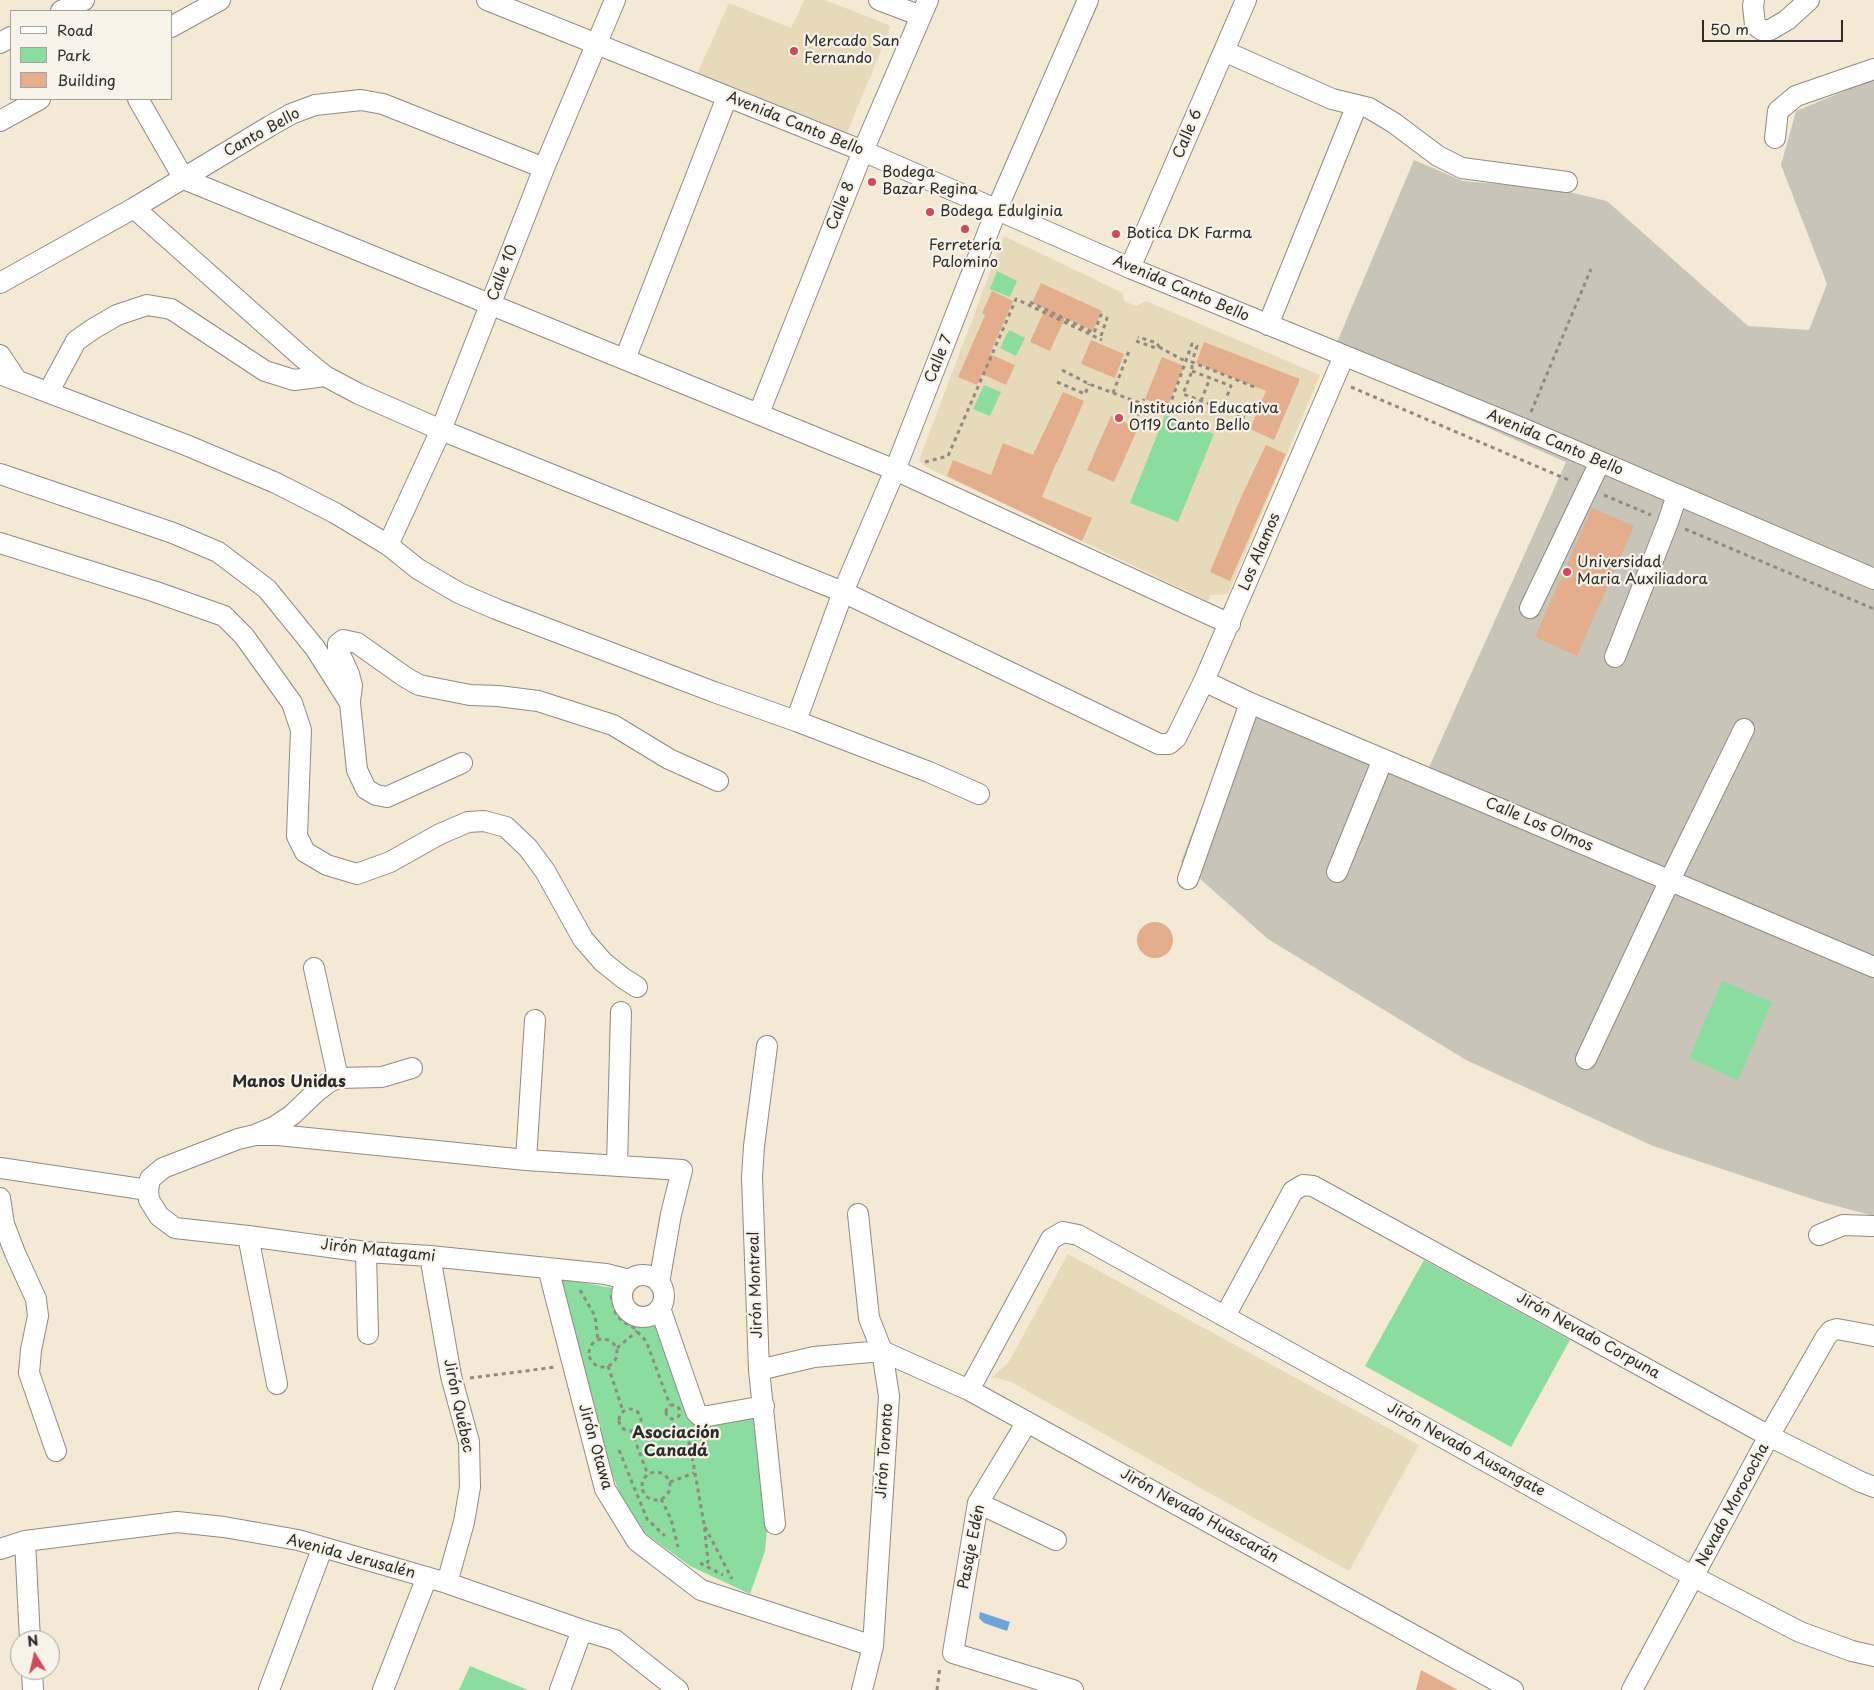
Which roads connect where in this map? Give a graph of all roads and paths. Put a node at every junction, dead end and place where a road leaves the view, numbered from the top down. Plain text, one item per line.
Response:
1 (84, 0) edge
2 (220, 0) edge
3 (487, 0) edge
4 (615, 0) edge
5 (880, 0) edge
6 (1088, 0) edge
7 (1246, 0) edge
8 (1754, 0) edge
9 (1809, 0) edge
10 (63, 7) edge
11 (925, 8) edge
12 (172, 26) edge
13 (596, 45) junction
14 (1224, 51) junction
15 (1874, 69) edge
16 (727, 97) junction
17 (38, 100) edge
18 (139, 100) edge
19 (1357, 105) junction
20 (0, 121) edge
21 (1775, 138) dead end
22 (863, 151) junction
23 (544, 168) junction
24 (184, 179) junction
25 (1567, 182) dead end
26 (134, 208) junction
27 (997, 209) junction
28 (1130, 268) junction
29 (1590, 269) dead end
30 (0, 283) edge
31 (1030, 302) dead end
32 (490, 306) junction
33 (1268, 325) junction
34 (1137, 339) dead end
35 (1129, 351) dead end
36 (0, 355) edge
37 (1344, 356) junction
38 (625, 359) junction
39 (1187, 361) junction
40 (1192, 365) junction
41 (1062, 370) dead end
42 (1192, 371) junction
43 (325, 376) junction
44 (8, 377) edge
45 (1210, 378) junction
46 (1057, 382) dead end
47 (1089, 384) junction
48 (1344, 384) dead end
49 (1251, 387) dead end
50 (1257, 388) dead end
51 (49, 391) junction
52 (1113, 393) junction
53 (1144, 399) dead end
54 (1201, 401) junction
55 (1142, 404) junction
56 (1222, 409) junction
57 (759, 413) junction
58 (1245, 417) dead end
59 (1135, 423) dead end
60 (1524, 429) junction
61 (441, 430) junction
62 (1600, 462) junction
63 (921, 463) dead end
64 (895, 470) junction
65 (0, 474) edge
66 (1586, 487) junction
67 (1676, 495) junction
68 (1668, 522) junction
69 (0, 543) edge
70 (388, 545) junction
71 (1874, 579) edge
72 (843, 592) junction
73 (1530, 608) dead end
74 (1874, 609) edge
75 (1230, 624) junction
76 (1615, 657) dead end
77 (1204, 681) junction
78 (1250, 702) junction
79 (350, 703) junction
80 (796, 721) junction
81 (1744, 729) dead end
82 (1383, 759) junction
83 (462, 763) dead end
84 (718, 781) dead end
85 (980, 794) dead end
86 (1337, 872) dead end
87 (1188, 879) dead end
88 (1670, 880) junction
89 (1874, 967) edge
90 (314, 968) dead end
91 (638, 987) dead end
92 (621, 1012) dead end
93 (535, 1020) dead end
94 (767, 1046) dead end
95 (1586, 1059) dead end
96 (412, 1068) dead end
97 (338, 1078) junction
98 (255, 1135) junction
99 (526, 1160) junction
100 (617, 1165) junction
101 (0, 1168) edge
102 (148, 1190) junction
103 (0, 1198) edge
104 (858, 1214) dead end
105 (1874, 1226) edge
106 (1819, 1235) dead end
107 (248, 1236) junction
108 (366, 1252) junction
109 (430, 1256) junction
110 (548, 1268) junction
111 (629, 1280) junction
112 (659, 1283) junction
113 (586, 1288) dead end
114 (610, 1290) dead end
115 (660, 1308) junction
116 (1225, 1316) junction
117 (637, 1331) junction
118 (368, 1334) dead end
119 (1874, 1336) edge
120 (598, 1340) junction
121 (617, 1348) junction
122 (882, 1351) junction
123 (573, 1365) junction
124 (608, 1366) junction
125 (759, 1370) junction
126 (452, 1380) junction
127 (277, 1384) dead end
128 (969, 1390) junction
129 (670, 1405) junction
130 (764, 1406) junction
131 (623, 1411) junction
132 (676, 1418) junction
133 (1027, 1422) junction
134 (631, 1430) junction
135 (1769, 1436) junction
136 (619, 1450) dead end
137 (56, 1451) dead end
138 (694, 1473) junction
139 (648, 1475) junction
140 (670, 1482) junction
141 (1874, 1487) edge
142 (661, 1499) junction
143 (978, 1503) junction
144 (704, 1524) junction
145 (775, 1524) dead end
146 (667, 1538) dead end
147 (1056, 1540) dead end
148 (25, 1541) junction
149 (674, 1544) dead end
150 (678, 1548) junction
151 (0, 1549) edge
152 (322, 1549) junction
153 (686, 1553) dead end
154 (694, 1558) dead end
155 (706, 1566) junction
156 (427, 1577) junction
157 (1694, 1577) junction
158 (447, 1583) junction
159 (29, 1630) edge
160 (582, 1630) junction
161 (873, 1646) junction
162 (1874, 1656) edge
163 (269, 1690) edge
164 (383, 1690) edge
165 (560, 1690) edge
166 (678, 1690) edge
167 (862, 1690) edge
168 (1074, 1690) edge
169 (1513, 1690) edge
170 (1632, 1690) edge

1 - 10 street
2 - 12 street
3 - 13 street, Avenida Canto Bello
4 - 13 street, Calle 10
5 - 11 street
6 - 27 street, Calle 7
7 - 14 street, Calle 6
8 - 9 street
11 - 22 street, Calle 8
13 - 16 street, Avenida Canto Bello
13 - 23 street, Calle 10
14 - 19 street
14 - 28 street, Calle 6
15 - 21 street
16 - 22 street, Avenida Canto Bello
16 - 38 street
17 - 20 street
18 - 24 street
19 - 25 street
19 - 33 street
22 - 27 street, Avenida Canto Bello
22 - 57 street, Calle 8
23 - 24 street, Canto Bello
23 - 32 street, Calle 10
24 - 26 street, Canto Bello
24 - 32 street
26 - 30 street, Canto Bello
26 - 43 street
27 - 28 street, Avenida Canto Bello
27 - 64 street, Calle 7
28 - 33 street, Avenida Canto Bello
29 - 60 path
31 - 63 path
32 - 38 street
32 - 61 street, Calle 10
33 - 37 street, Avenida Canto Bello
34 - 39 path
35 - 52 path
36 - 44 street
37 - 60 street, Avenida Canto Bello
37 - 75 street, Los Alamos
38 - 57 street
39 - 40 path
39 - 50 path
39 - 55 path
40 - 42 path
40 - 49 path
41 - 47 path
42 - 45 path
42 - 54 path
43 - 51 street
43 - 61 street
44 - 51 street
45 - 54 path
45 - 56 path
46 - 47 path
47 - 52 path
48 - 66 path
51 - 70 street
52 - 55 path
53 - 55 path
54 - 56 path
55 - 59 path
56 - 58 path
57 - 64 street
60 - 62 street, Avenida Canto Bello
61 - 70 street, Calle 10
61 - 72 street
62 - 66 street
62 - 67 street, Avenida Canto Bello
64 - 72 street, Calle 7
64 - 75 street
65 - 79 street
66 - 68 path
66 - 73 street
67 - 68 street
67 - 71 street, Avenida Canto Bello
68 - 74 path
68 - 76 street
69 - 91 street
70 - 80 street
72 - 77 street, Los Alamos
72 - 80 street, Calle 7
75 - 77 street, Los Alamos
77 - 78 street, Calle Los Olmos
78 - 82 street, Calle Los Olmos
78 - 87 street
79 - 83 street
79 - 84 street
80 - 85 street
81 - 88 street
82 - 86 street
82 - 88 street, Calle Los Olmos
88 - 89 street, Calle Los Olmos
88 - 95 street
90 - 97 street
92 - 100 street
93 - 99 street
94 - 125 street, Jirón Montreal
96 - 97 street
97 - 98 street
98 - 99 street
98 - 102 street
99 - 100 street
100 - 112 street
101 - 102 street
102 - 107 street, Jirón Matagami
103 - 137 street
104 - 122 street, Jirón Toronto
105 - 106 street
107 - 108 street, Jirón Matagami
107 - 127 street
108 - 109 street, Jirón Matagami
108 - 118 street
109 - 110 street, Jirón Matagami
109 - 126 street, Jirón Québec
110 - 111 street, Jirón Matagami
110 - 123 street, Jirón Otawa
111 - 112 street
111 - 115 street
112 - 115 street
113 - 120 path
114 - 117 path
115 - 130 street
116 - 128 street, Jirón Nevado Ausangate
116 - 135 street, Jirón Nevado Corpuna
116 - 157 street, Jirón Nevado Ausangate
117 - 121 path
117 - 129 path
119 - 135 street, Nevado Morococha
120 - 121 path
120 - 124 path
121 - 124 path
122 - 125 street
122 - 128 street, Jirón Nevado Huascarán
122 - 161 street, Jirón Toronto
123 - 126 path
123 - 161 street, Jirón Otawa
124 - 131 path
125 - 130 street, Jirón Montreal
126 - 158 street, Jirón Québec
128 - 133 street, Jirón Nevado Huascarán
129 - 132 path
129 - 132 path
130 - 145 street, Jirón Montreal
131 - 134 path
131 - 134 path
132 - 138 path
133 - 143 street, Pasaje Edén
133 - 169 street, Jirón Nevado Huascarán
134 - 139 path
135 - 141 street, Jirón Nevado Corpuna
135 - 157 street, Nevado Morococha
136 - 146 path
138 - 140 path
138 - 144 path
139 - 140 path
139 - 142 path
140 - 142 path
142 - 150 path
143 - 147 street
143 - 168 street, Pasaje Edén
144 - 155 path
144 - 155 path
148 - 151 street, Avenida Jerusalén
148 - 152 street, Avenida Jerusalén
148 - 159 street
149 - 150 path
150 - 153 path
152 - 156 street, Avenida Jerusalén
152 - 163 street
154 - 155 path
156 - 158 street, Avenida Jerusalén
156 - 164 street
157 - 162 street, Jirón Nevado Ausangate
157 - 170 street, Nevado Morococha
158 - 160 street, Avenida Jerusalén
160 - 165 street
160 - 166 street, Avenida Jerusalén
161 - 167 street, Jirón Toronto

